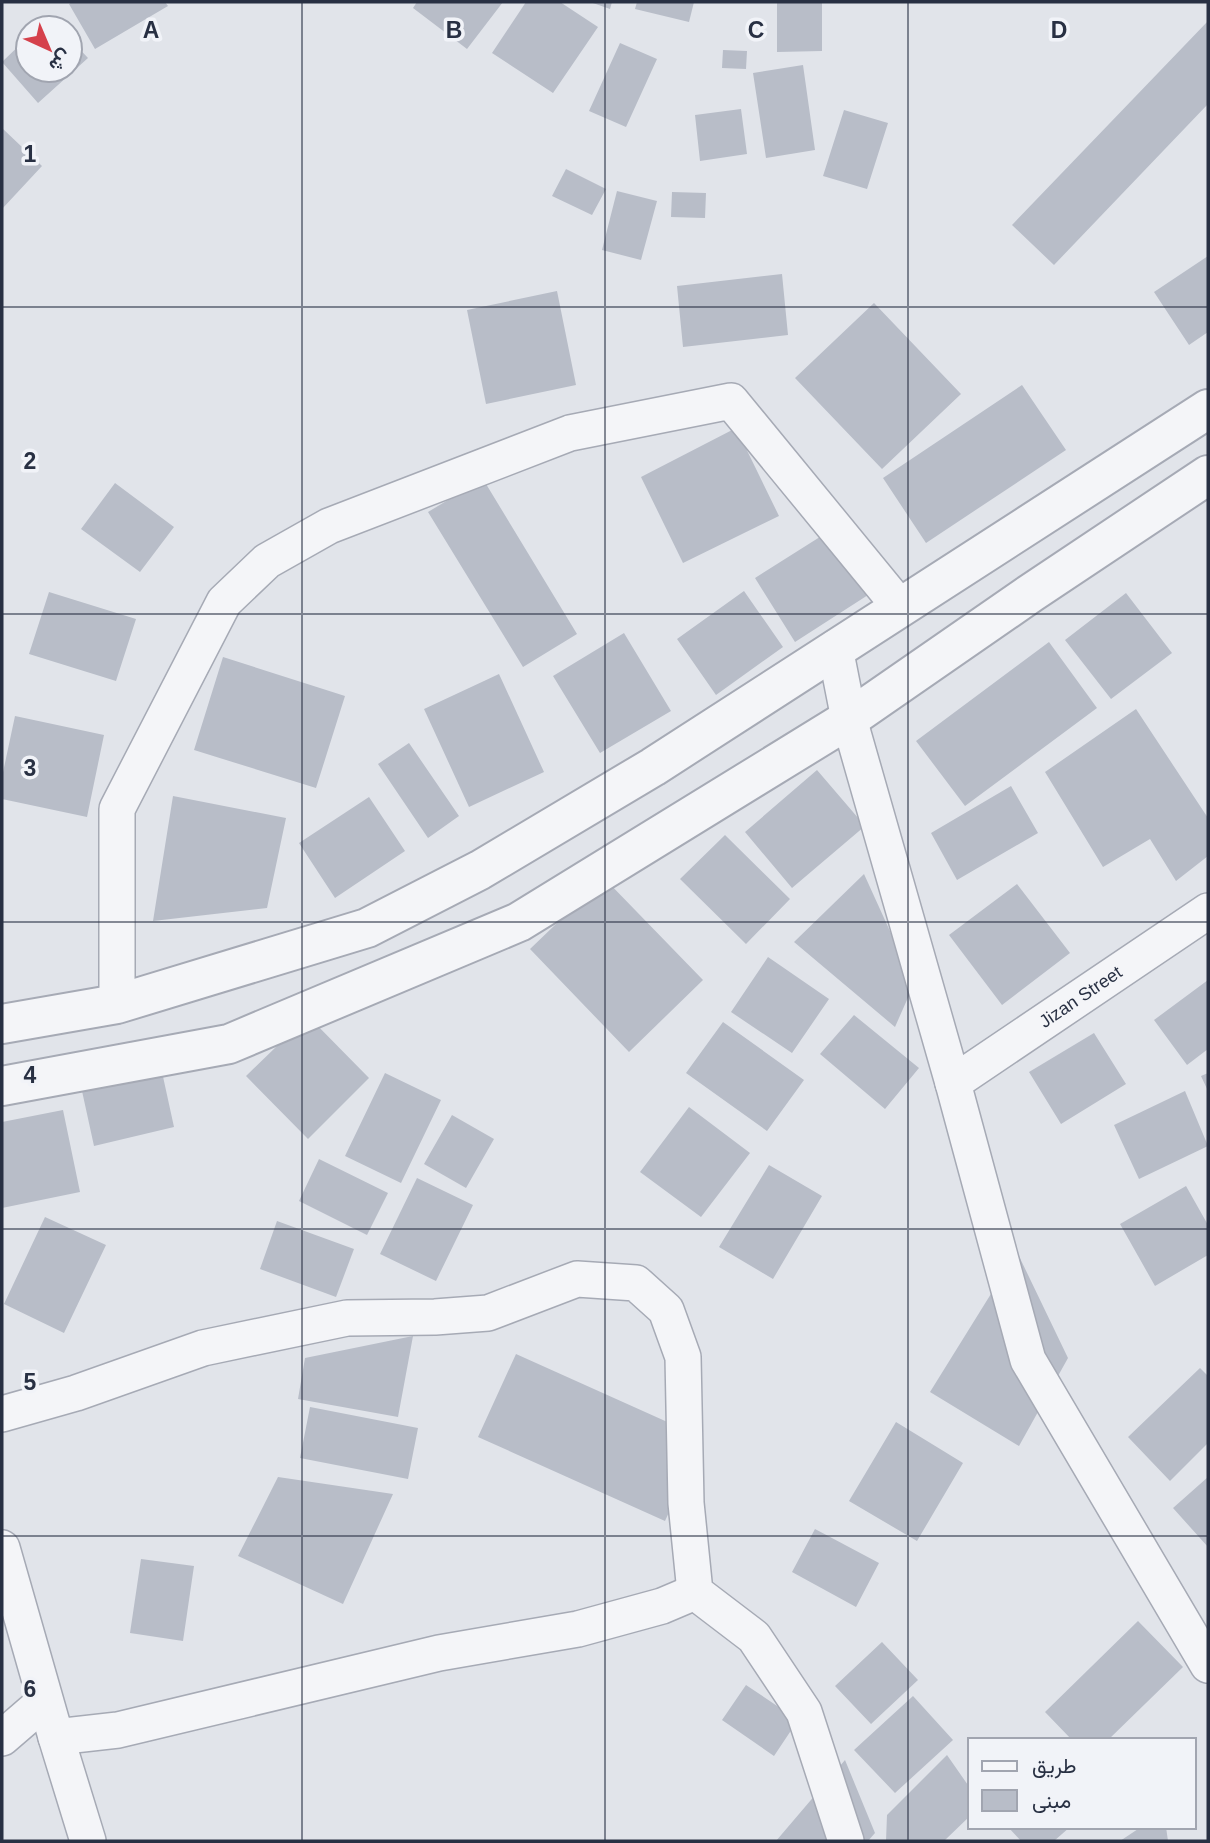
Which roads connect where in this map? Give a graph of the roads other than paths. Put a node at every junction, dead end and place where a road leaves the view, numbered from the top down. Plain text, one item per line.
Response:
1 (1208, 409) edge
2 (1208, 475) edge
3 (900, 607) junction
4 (835, 648) junction
5 (849, 719) junction
6 (1208, 911) edge
7 (117, 1004) junction
8 (2, 1024) edge
9 (953, 1083) junction
10 (2, 1086) edge
11 (2, 1414) edge
12 (2, 1548) edge
13 (695, 1591) junction
14 (1208, 1665) edge
15 (45, 1700) junction
16 (56, 1737) junction
17 (2, 1738) edge
18 (88, 1841) edge
19 (846, 1841) edge

1 - 3 street
2 - 5 street
3 - 4 street
3 - 7 street
4 - 5 street
4 - 7 street
5 - 9 street
5 - 10 street
6 - 9 street, Jizan Street
7 - 8 street
9 - 14 street
11 - 13 street
12 - 15 street
13 - 16 street
13 - 19 street
15 - 16 street
15 - 17 street
16 - 18 street

